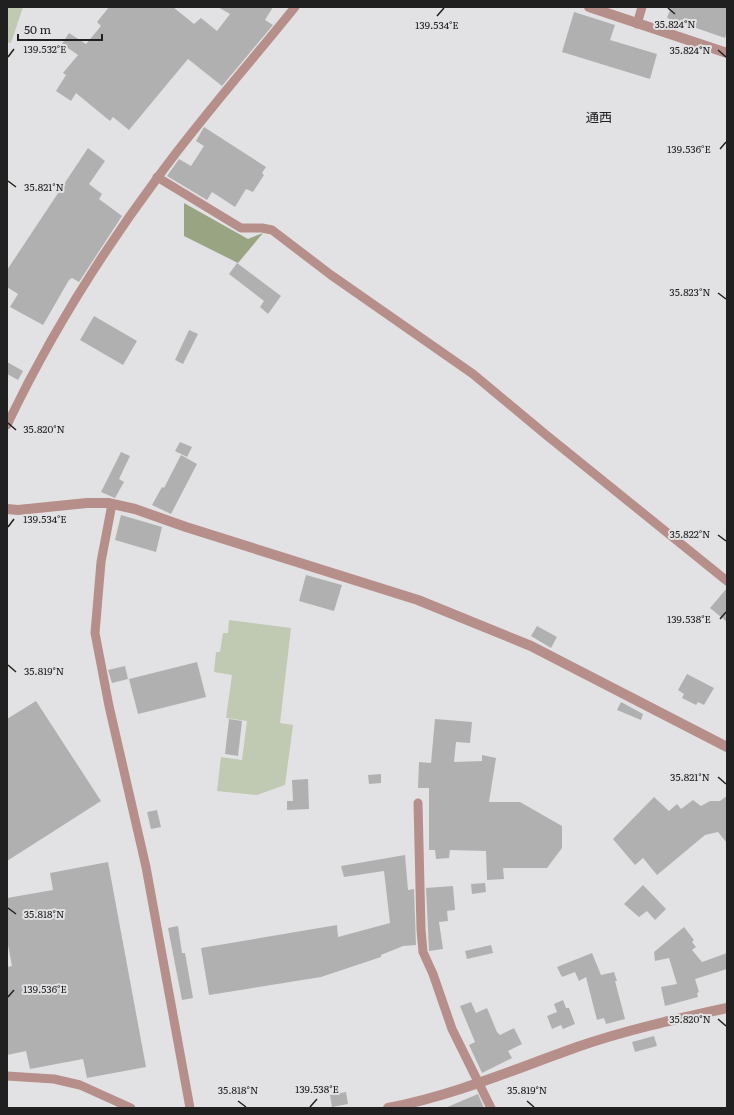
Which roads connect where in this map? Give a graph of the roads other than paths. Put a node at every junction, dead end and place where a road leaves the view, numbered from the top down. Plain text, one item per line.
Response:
1 (295, 7) edge
2 (589, 7) edge
3 (642, 7) edge
4 (636, 24) junction
5 (727, 52) edge
6 (157, 177) junction
7 (7, 425) edge
8 (112, 504) junction
9 (7, 509) edge
10 (727, 581) edge
11 (727, 747) edge
12 (418, 803) dead end
13 (727, 1008) edge
14 (7, 1076) edge
15 (478, 1083) junction
16 (131, 1108) edge
17 (190, 1108) edge
18 (388, 1108) edge
19 (491, 1108) edge

1 - 6 street
2 - 4 street
3 - 4 street
4 - 5 street
6 - 7 street
6 - 10 street
8 - 9 street
8 - 11 street
8 - 17 street
12 - 15 street
13 - 15 street
14 - 16 street
15 - 18 street
15 - 19 street

